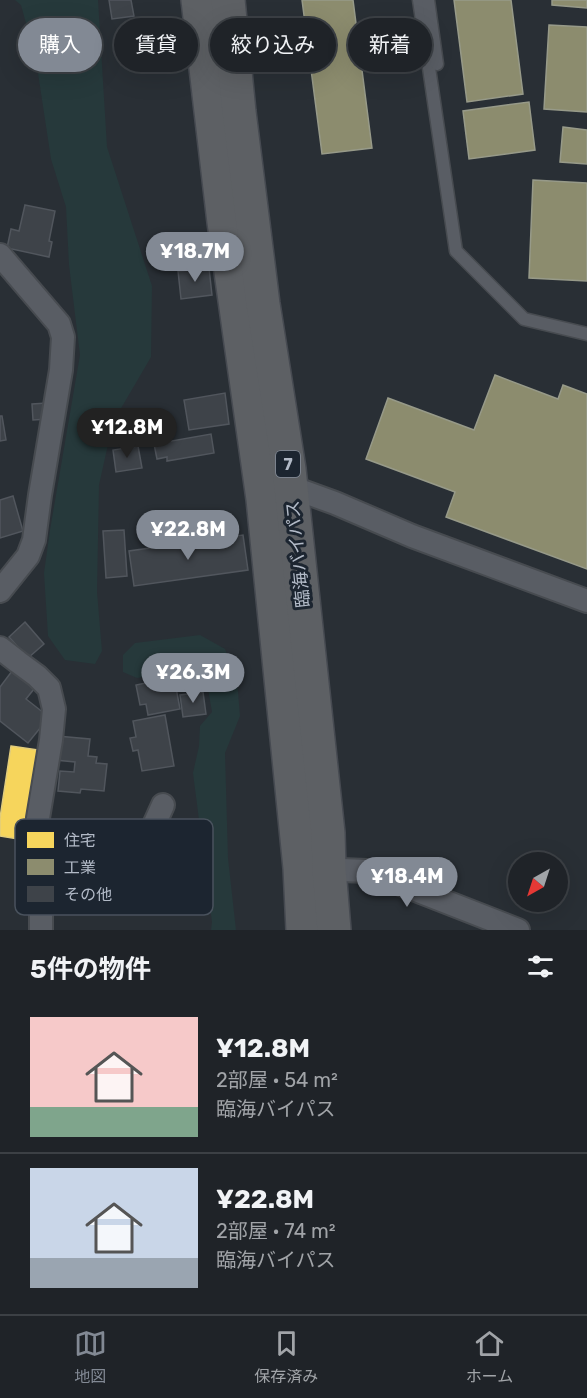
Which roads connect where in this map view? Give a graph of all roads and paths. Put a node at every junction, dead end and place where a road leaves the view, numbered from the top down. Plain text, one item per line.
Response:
1 (198, 0) edge
2 (228, 0) edge
3 (420, 0) edge
4 (428, 0) edge
5 (0, 255) edge
6 (587, 328) edge
7 (587, 334) edge
8 (291, 487) junction
9 (0, 591) edge
10 (587, 601) edge
11 (0, 648) edge
12 (163, 805) dead end
13 (38, 819) edge
14 (157, 819) edge
15 (314, 868) junction
16 (303, 930) edge
17 (334, 930) edge
18 (518, 930) edge

1 - 15 highway, 臨海バイパス / 7
2 - 8 highway, 臨海バイパス / 7
3 - 7 lane
4 - 6 lane
5 - 9 street
8 - 10 street
8 - 15 highway, 臨海バイパス / 7
11 - 13 street
12 - 14 street
15 - 16 highway, 臨海バイパス / 7
15 - 17 highway, 臨海バイパス / 7
15 - 18 street

